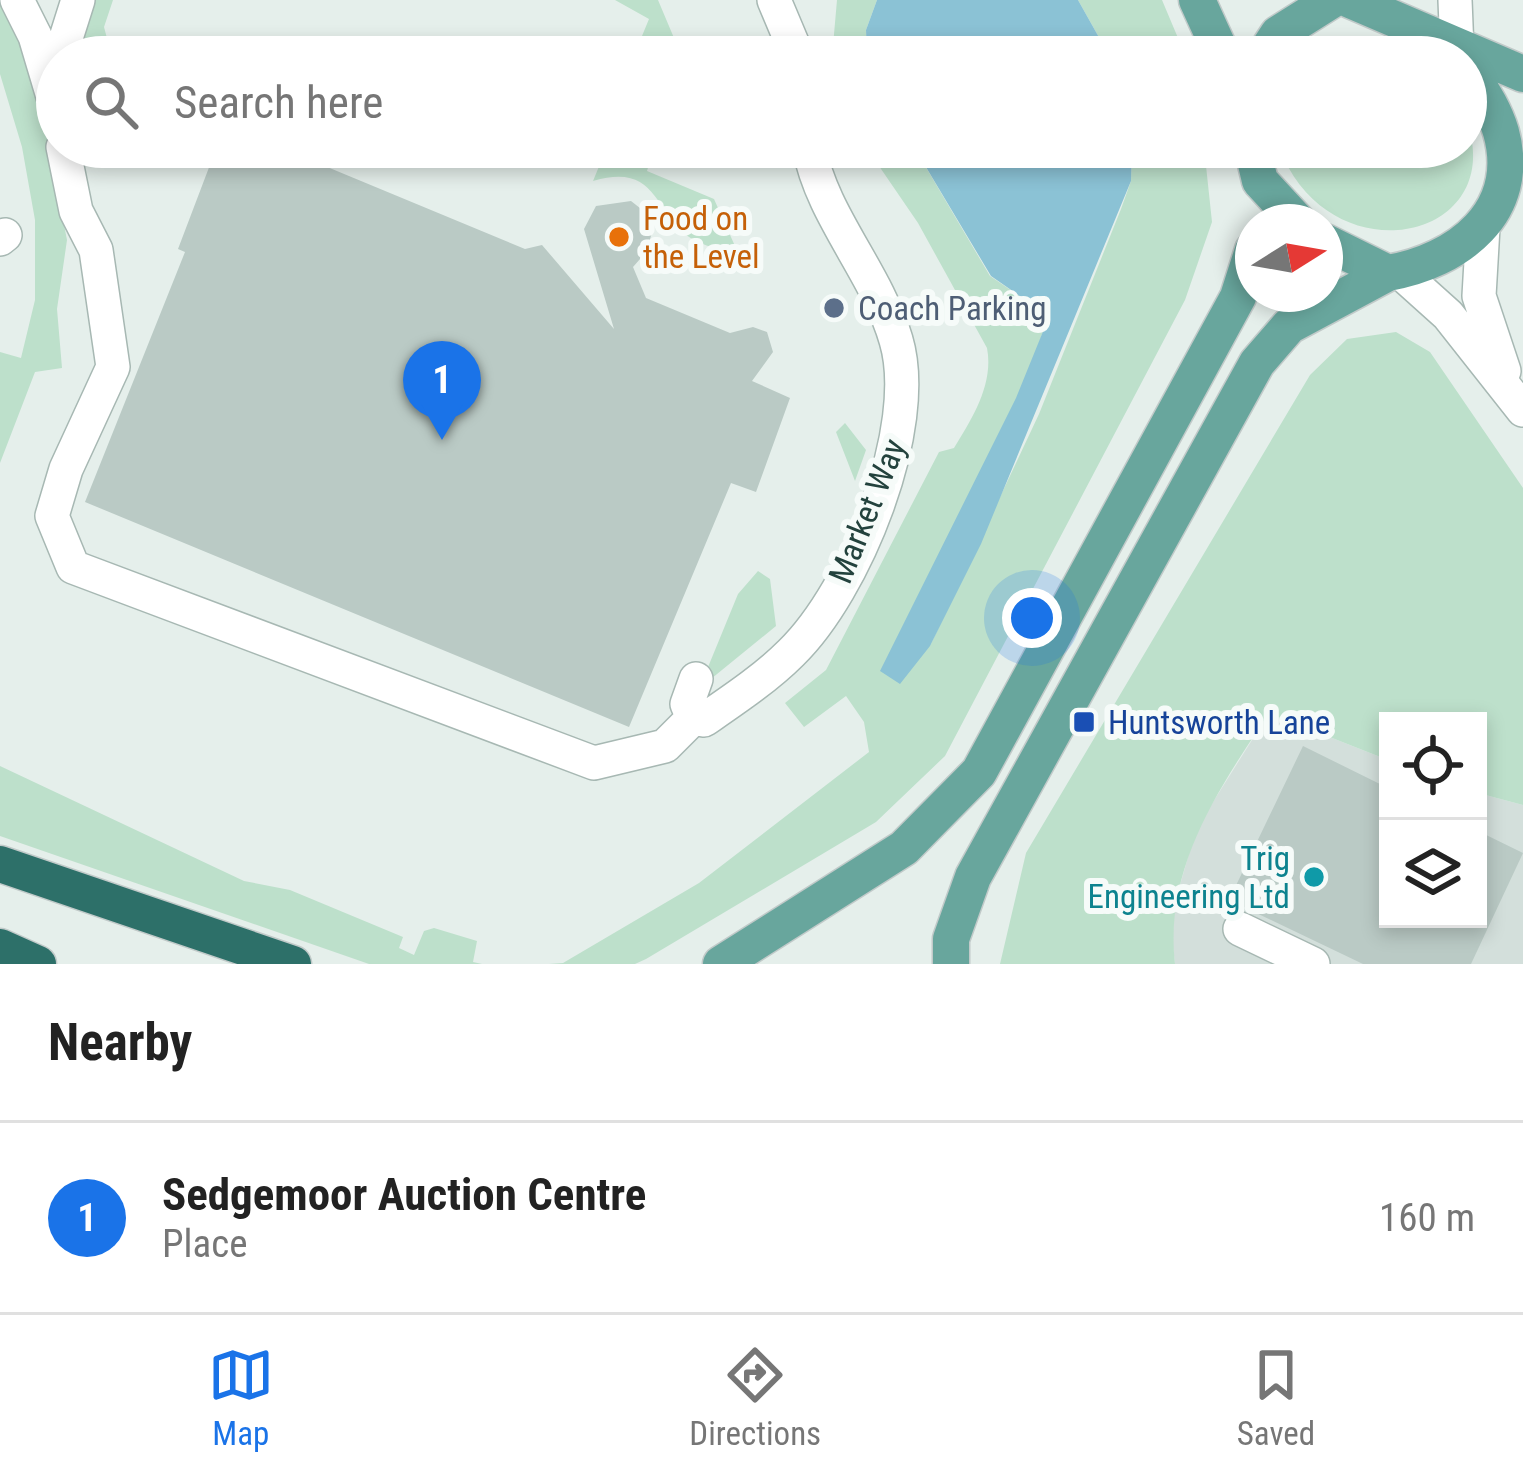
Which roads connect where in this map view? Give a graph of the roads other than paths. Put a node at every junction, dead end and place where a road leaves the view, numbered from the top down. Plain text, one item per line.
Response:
1 (17, 0) edge
2 (78, 0) edge
3 (774, 0) edge
4 (1197, 0) edge
5 (1332, 0) edge
6 (1350, 0) edge
7 (1455, 0) edge
8 (69, 36) edge
9 (789, 36) edge
10 (1213, 36) edge
11 (1277, 36) edge
12 (1419, 36) edge
13 (1459, 36) edge
14 (36, 39) edge
15 (1487, 65) edge
16 (1523, 74) edge
17 (1487, 107) edge
18 (67, 168) edge
19 (816, 168) edge
20 (1256, 168) edge
21 (1259, 168) edge
22 (1257, 204) edge
23 (1285, 204) edge
24 (1500, 215) edge
25 (1343, 250) edge
26 (1394, 272) junction
27 (1235, 303) edge
28 (1517, 400) edge
29 (696, 679) dead end
30 (709, 712) junction
31 (0, 865) edge
32 (1240, 929) dead end
33 (0, 947) edge
34 (38, 964) edge
35 (293, 964) edge
36 (721, 964) edge
37 (951, 964) edge
38 (1313, 964) edge

1 - 14 street
2 - 8 street
3 - 9 street
4 - 10 main road
5 - 11 main road
6 - 12 main road
7 - 13 street
15 - 16 main road
17 - 24 main road
18 - 30 street, Market Way
19 - 30 street, Market Way
20 - 22 main road
21 - 23 main road
24 - 26 main road
24 - 28 street
25 - 26 main road
26 - 28 street
26 - 37 main road
27 - 36 main road
29 - 30 street
31 - 35 highway
32 - 38 street
33 - 34 highway

